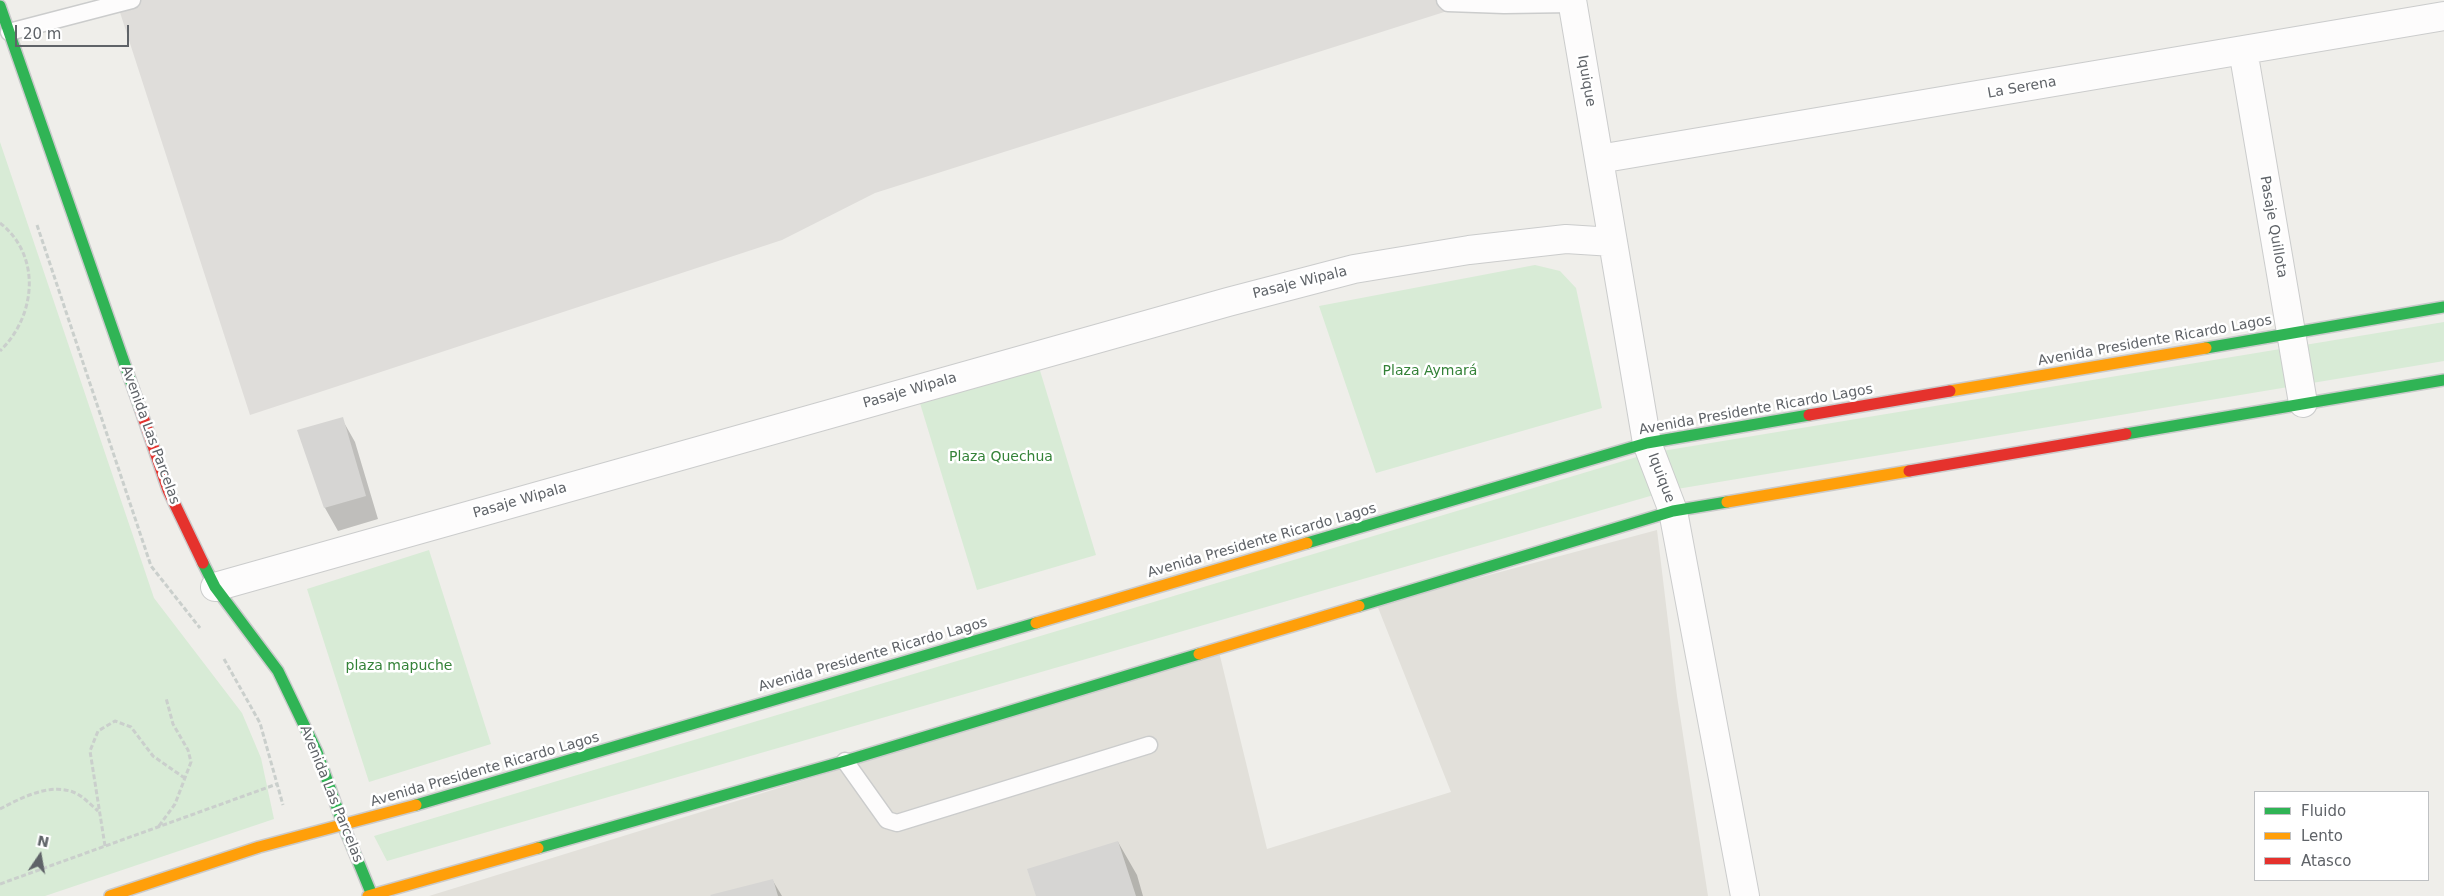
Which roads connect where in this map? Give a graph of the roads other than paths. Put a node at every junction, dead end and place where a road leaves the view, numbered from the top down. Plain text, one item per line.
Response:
1 (132, 0) edge
2 (1446, 0) edge
3 (1573, 2) edge
4 (0, 6) edge
5 (2412, 11) edge
6 (2444, 16) edge
7 (9, 32) junction
8 (2243, 50) junction
9 (1599, 159) junction
10 (1613, 242) junction
11 (2444, 307) edge
12 (2291, 333) junction
13 (2444, 380) edge
14 (2303, 403) junction
15 (1647, 443) junction
16 (1673, 511) junction
17 (215, 587) junction
18 (1149, 745) dead end
19 (845, 761) junction
20 (344, 826) junction
21 (110, 896) edge
22 (371, 896) edge
23 (1745, 896) edge

1 - 7 lane
2 - 3 lane
3 - 9 street, Iquique
4 - 7 street, Avenida Las Parcelas
5 - 6 street, La Serena
5 - 8 street, La Serena
7 - 17 street, Avenida Las Parcelas
8 - 9 street, La Serena
8 - 12 street, Pasaje Quillota
9 - 10 street, Iquique
10 - 15 street, Iquique
10 - 17 street, Pasaje Wipala
11 - 12 street, Avenida Presidente Ricardo Lagos
12 - 14 street, Pasaje Quillota
12 - 15 street, Avenida Presidente Ricardo Lagos
13 - 14 street
14 - 16 street
15 - 16 street, Iquique
15 - 20 street, Avenida Presidente Ricardo Lagos
16 - 19 street
16 - 23 street, Iquique
17 - 20 street, Avenida Las Parcelas
18 - 19 lane
19 - 22 street
20 - 21 street, Avenida Presidente Ricardo Lagos
20 - 22 street, Avenida Las Parcelas

